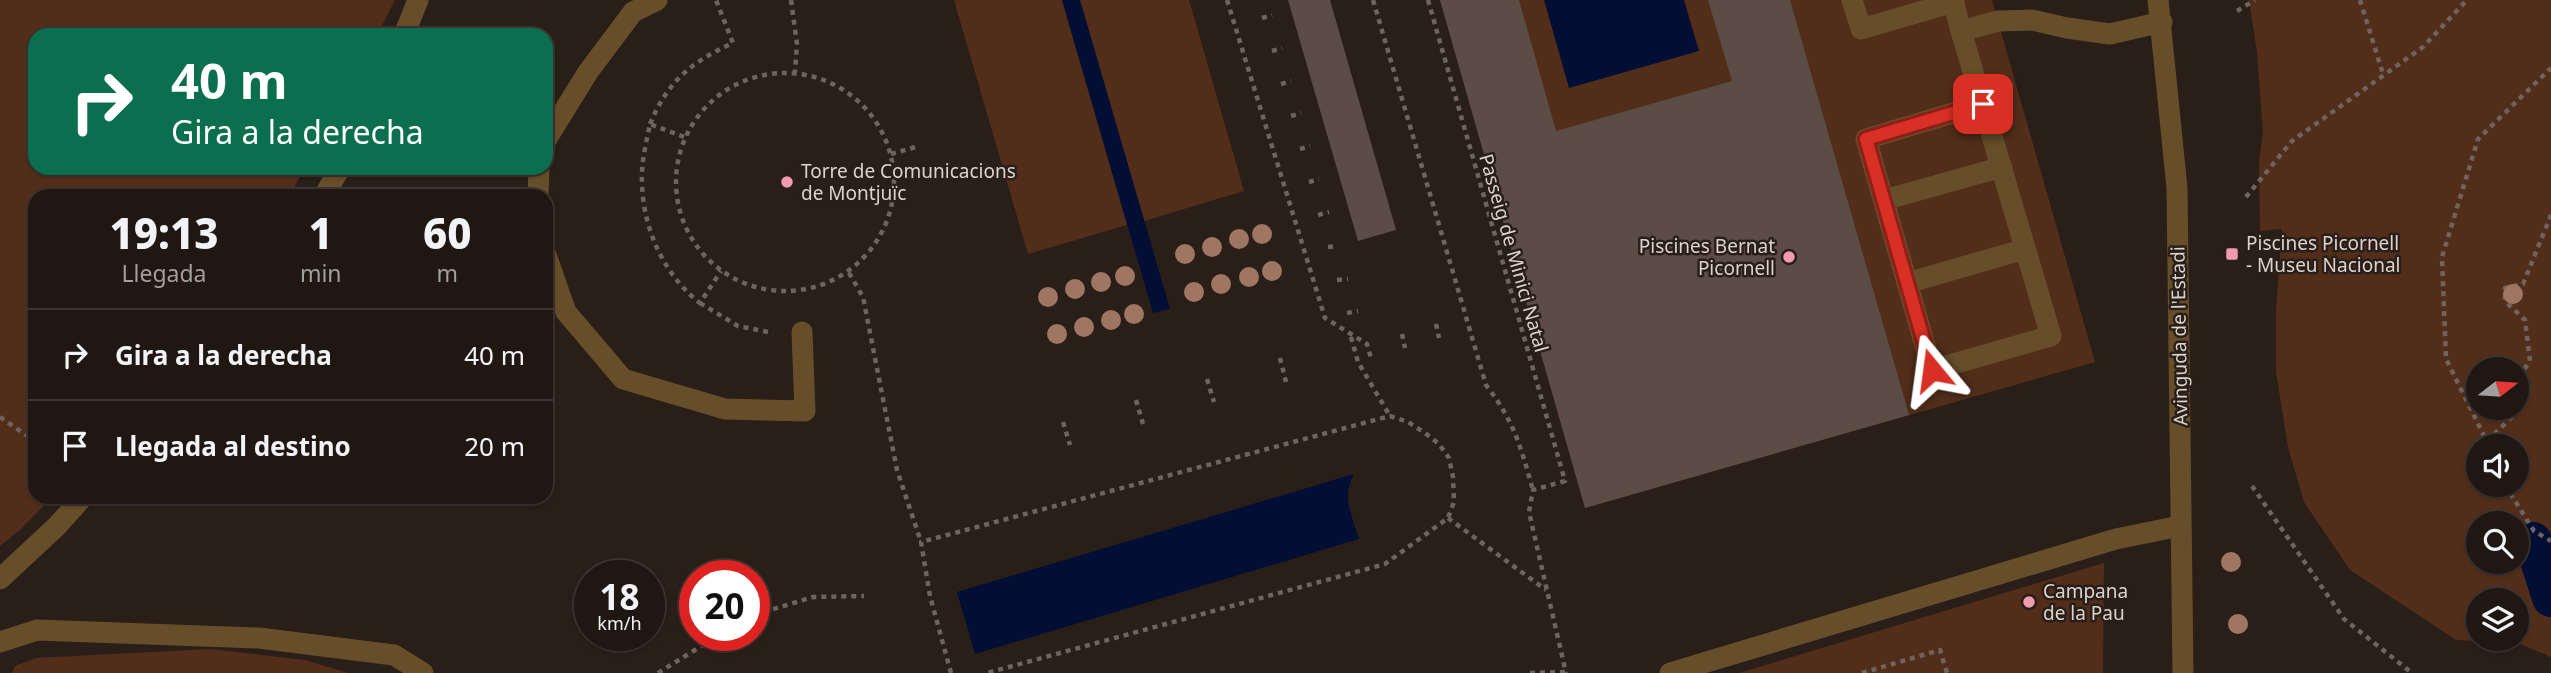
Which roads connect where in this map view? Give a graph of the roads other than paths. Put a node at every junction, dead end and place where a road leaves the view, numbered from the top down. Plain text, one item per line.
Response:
1 (418, 0) edge
2 (657, 0) edge
3 (1852, 0) edge
4 (2158, 0) edge
5 (1953, 1) edge
6 (2162, 22) junction
7 (407, 28) edge
8 (1961, 31) junction
9 (1983, 104) junction
10 (553, 129) edge
11 (2002, 167) junction
12 (1884, 200) junction
13 (2025, 248) junction
14 (553, 275) edge
15 (1907, 283) junction
16 (792, 333) road end
17 (77, 504) edge
18 (2180, 526) junction
19 (0, 579) edge
20 (0, 642) edge
21 (423, 673) edge
22 (1670, 673) edge
23 (2183, 673) edge

1 - 7 street
2 - 10 street
3 - 5 street
4 - 6 street, Avinguda de l'Estadi
5 - 8 street
6 - 8 street
6 - 18 street, Avinguda de l'Estadi
8 - 9 street
9 - 11 street
9 - 12 street
11 - 12 street
11 - 13 street
12 - 15 street
13 - 15 street
13 - 15 street
14 - 16 street
17 - 19 street
18 - 22 street
18 - 23 street, Avinguda de l'Estadi
20 - 21 street

